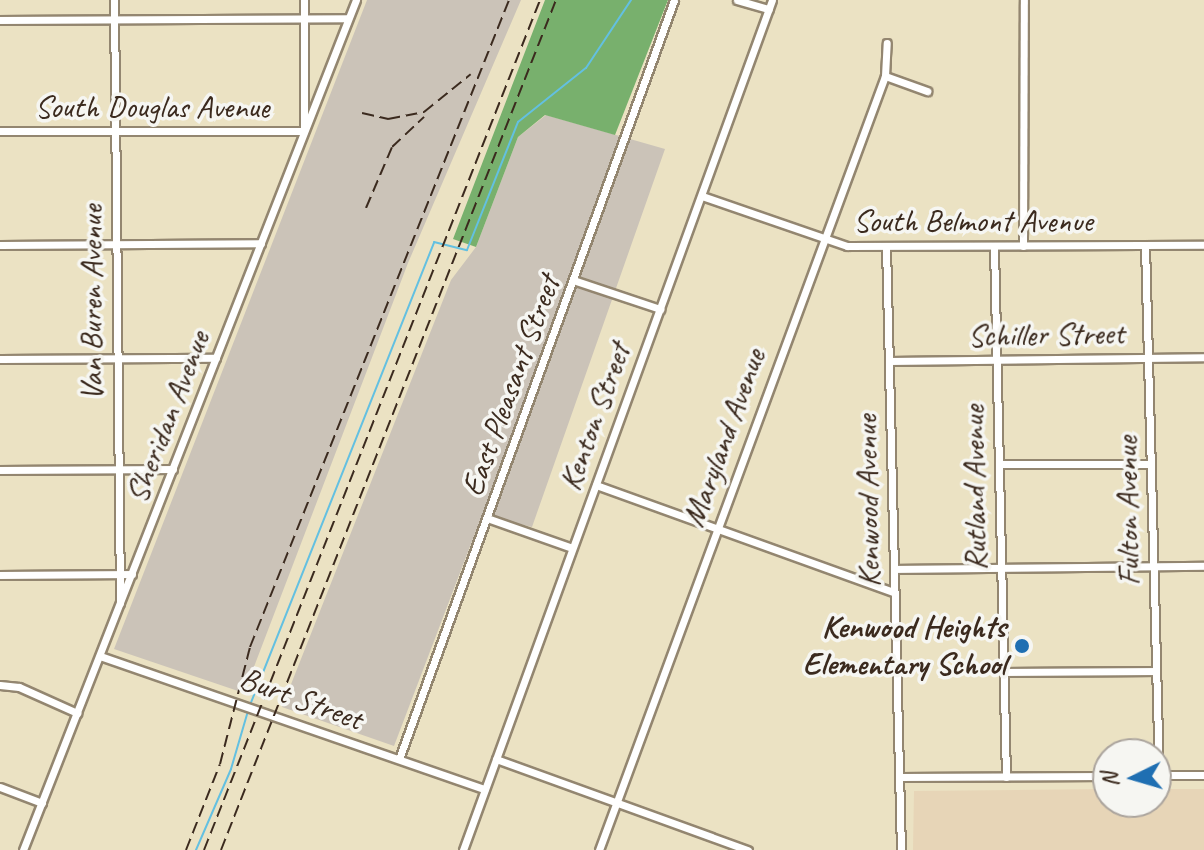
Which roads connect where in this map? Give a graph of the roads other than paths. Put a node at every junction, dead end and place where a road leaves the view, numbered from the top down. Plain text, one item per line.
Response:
1 (114, 0) edge
2 (304, 0) edge
3 (356, 0) edge
4 (674, 0) edge
5 (737, 0) edge
6 (772, 0) edge
7 (1024, 0) edge
8 (769, 9) junction
9 (348, 18) junction
10 (304, 19) junction
11 (0, 20) edge
12 (114, 20) junction
13 (887, 43) dead end
14 (885, 76) junction
15 (927, 91) dead end
16 (0, 131) edge
17 (114, 131) junction
18 (304, 131) junction
19 (702, 196) junction
20 (822, 239) junction
21 (261, 243) junction
22 (0, 245) edge
23 (115, 245) junction
24 (1145, 245) junction
25 (1204, 245) edge
26 (886, 246) junction
27 (994, 246) junction
28 (1023, 246) junction
29 (576, 281) junction
30 (660, 309) junction
31 (1204, 357) edge
32 (116, 358) junction
33 (216, 358) junction
34 (1148, 358) junction
35 (0, 359) edge
36 (997, 360) junction
37 (889, 361) junction
38 (999, 464) junction
39 (1151, 464) junction
40 (117, 469) junction
41 (173, 469) junction
42 (0, 470) edge
43 (596, 485) junction
44 (487, 518) junction
45 (716, 528) junction
46 (572, 548) junction
47 (1204, 566) edge
48 (1153, 567) junction
49 (1001, 568) junction
50 (894, 569) junction
51 (119, 574) junction
52 (132, 574) junction
53 (0, 575) edge
54 (894, 592) junction
55 (120, 605) junction
56 (100, 656) junction
57 (1156, 671) junction
58 (1004, 672) junction
59 (0, 685) edge
60 (77, 713) junction
61 (1157, 738) edge
62 (399, 759) junction
63 (496, 759) junction
64 (1172, 775) edge
65 (1204, 775) edge
66 (1092, 776) edge
67 (899, 777) junction
68 (1006, 777) junction
69 (0, 787) edge
70 (485, 789) junction
71 (617, 802) junction
72 (42, 803) junction
73 (727, 846) edge
74 (23, 850) edge
75 (463, 850) edge
76 (599, 850) edge
77 (748, 850) edge
78 (901, 850) edge

1 - 12 street, Van Buren Avenue
2 - 10 street
3 - 9 street, Sheridan Avenue
4 - 29 street, East Pleasant Street
5 - 8 street
6 - 8 street, Kenton Street
7 - 28 street
8 - 19 street, Kenton Street
9 - 10 street
9 - 18 street, Sheridan Avenue
10 - 12 street
10 - 18 street
11 - 12 street
12 - 17 street, Van Buren Avenue
13 - 14 street, Maryland Avenue
14 - 15 street
14 - 20 street, Maryland Avenue
16 - 17 street, South Douglas Avenue
17 - 18 street, South Douglas Avenue
17 - 23 street, Van Buren Avenue
18 - 21 street, Sheridan Avenue
19 - 20 street, South Belmont Avenue
19 - 30 street, Kenton Street
20 - 26 street, South Belmont Avenue
20 - 45 street, Maryland Avenue
21 - 23 street
21 - 33 street, Sheridan Avenue
22 - 23 street
23 - 32 street, Van Buren Avenue
24 - 25 street, South Belmont Avenue
24 - 28 street, South Belmont Avenue
24 - 34 street, Fulton Avenue
26 - 27 street, South Belmont Avenue
26 - 37 street, Kenwood Avenue
27 - 28 street, South Belmont Avenue
27 - 36 street, Rutland Avenue
29 - 30 street
29 - 44 street, East Pleasant Street
30 - 43 street, Kenton Street
31 - 34 street, Schiller Street
32 - 33 street
32 - 35 street
32 - 40 street, Van Buren Avenue
33 - 41 street, Sheridan Avenue
34 - 36 street, Schiller Street
34 - 39 street, Fulton Avenue
36 - 37 street, Schiller Street
36 - 38 street, Rutland Avenue
37 - 50 street, Kenwood Avenue
38 - 39 street
38 - 49 street, Rutland Avenue
39 - 48 street, Fulton Avenue
40 - 41 street
40 - 42 street
40 - 51 street, Van Buren Avenue
41 - 52 street, Sheridan Avenue
43 - 45 street
43 - 46 street, Kenton Street
44 - 46 street
44 - 62 street, East Pleasant Street
45 - 54 street
45 - 71 street, Maryland Avenue
46 - 63 street, Kenton Street
47 - 48 street
48 - 49 street
48 - 57 street, Fulton Avenue
49 - 50 street
49 - 58 street, Rutland Avenue
50 - 54 street, Kenwood Avenue
51 - 52 street
51 - 53 street
51 - 55 street, Van Buren Avenue
52 - 55 street, Sheridan Avenue
54 - 67 street, Kenwood Avenue
55 - 56 street, Sheridan Avenue
56 - 60 street, Sheridan Avenue
56 - 62 street, Burt Street
57 - 58 street
57 - 61 street, Fulton Avenue
58 - 68 street, Rutland Avenue
59 - 60 street
60 - 72 street, Sheridan Avenue
62 - 70 street, Burt Street
63 - 70 street, Kenton Street
63 - 71 street
64 - 65 street
66 - 68 street
67 - 68 street
67 - 78 street, Kenwood Avenue
69 - 72 street
70 - 75 street, Kenton Street
71 - 73 street
71 - 76 street, Maryland Avenue
72 - 74 street, Sheridan Avenue
73 - 77 street

